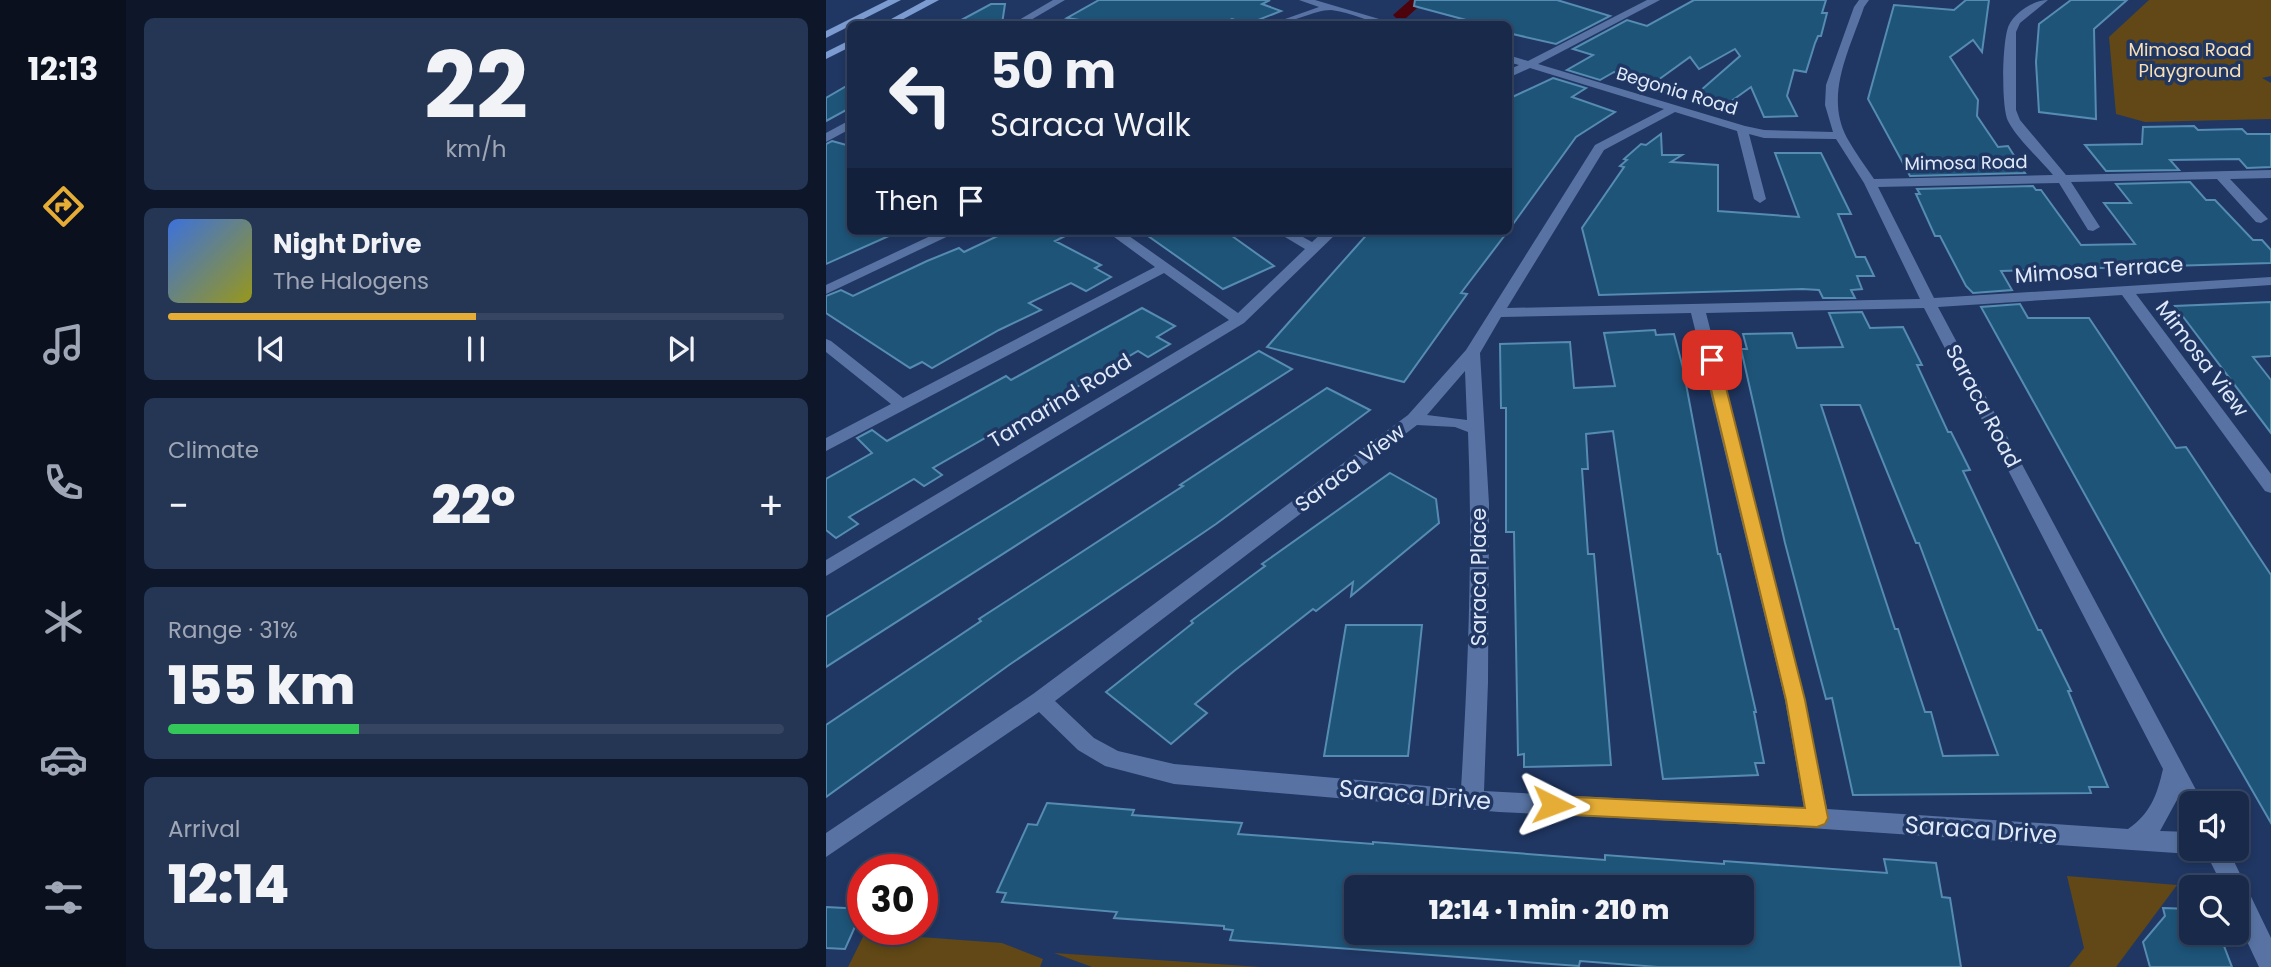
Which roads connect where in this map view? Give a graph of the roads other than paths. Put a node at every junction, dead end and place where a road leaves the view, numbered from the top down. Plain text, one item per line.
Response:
1 (896, 0) edge
2 (933, 0) edge
3 (1060, 0) edge
4 (1304, 0) edge
5 (1634, 0) edge
6 (1864, 0) edge
7 (2043, 0) edge
8 (1651, 2) edge
9 (1329, 7) junction
10 (854, 21) edge
11 (893, 21) edge
12 (1025, 21) edge
13 (1285, 21) edge
14 (1380, 21) edge
15 (847, 24) edge
16 (826, 35) edge
17 (847, 45) edge
18 (826, 56) edge
19 (1512, 59) edge
20 (1528, 64) junction
21 (1512, 73) edge
22 (1675, 108) junction
23 (847, 128) edge
24 (1742, 129) junction
25 (1840, 136) junction
26 (826, 138) edge
27 (2271, 174) edge
28 (2220, 175) junction
29 (2063, 179) junction
30 (1870, 183) junction
31 (1760, 199) dead end
32 (2261, 219) dead end
33 (2093, 227) dead end
34 (943, 235) edge
35 (1118, 235) edge
36 (1289, 235) edge
37 (1328, 235) edge
38 (1314, 249) junction
39 (1163, 268) junction
40 (2271, 281) edge
41 (2125, 289) junction
42 (826, 290) edge
43 (1929, 303) junction
44 (1698, 310) junction
45 (1499, 313) junction
46 (1239, 320) junction
47 (826, 344) edge
48 (1472, 353) junction
49 (901, 404) junction
50 (1414, 419) junction
51 (1475, 429) junction
52 (826, 445) edge
53 (2271, 487) edge
54 (826, 569) edge
55 (1040, 700) junction
56 (2174, 769) junction
57 (2186, 791) edge
58 (1472, 800) junction
59 (1817, 818) junction
60 (2132, 839) junction
61 (2179, 842) edge
62 (826, 846) edge
63 (2249, 917) edge
64 (2271, 965) edge

1 - 10 main road
2 - 11 main road
3 - 12 street
4 - 9 street
5 - 8 street
6 - 25 street, Saraca Road
7 - 29 street
8 - 20 street
9 - 13 street
9 - 14 street
15 - 16 main road
17 - 18 main road
19 - 20 street, Begonia Road
20 - 21 street
20 - 22 street, Begonia Road
22 - 24 street, Begonia Road
22 - 45 street, Saraca View
23 - 26 street
24 - 25 street, Begonia Road
24 - 31 street
25 - 30 street, Saraca Road
27 - 28 street, Mimosa Road
28 - 29 street, Mimosa Road
28 - 32 street
29 - 30 street, Mimosa Road
29 - 33 street
30 - 43 street, Saraca Road
34 - 42 street
35 - 39 street
36 - 38 street
37 - 38 street, Tamarind Road
38 - 46 street, Tamarind Road
39 - 46 street
39 - 49 street
40 - 41 street, Mimosa Terrace
41 - 43 street, Mimosa Terrace
41 - 53 street, Mimosa View
43 - 44 street
43 - 56 street, Saraca Road
44 - 45 street
44 - 59 street
45 - 48 street, Saraca View
46 - 54 street, Tamarind Road
47 - 49 street
48 - 50 street, Saraca View
48 - 51 street, Saraca Place
49 - 52 street
50 - 51 street
50 - 55 street, Saraca View
51 - 58 street, Saraca Place
55 - 58 street, Saraca Drive
55 - 62 street, Saraca View
56 - 57 street, Saraca Road
56 - 60 street
58 - 59 street, Saraca Drive
59 - 60 street, Saraca Drive
60 - 61 street, Saraca Drive
63 - 64 street

